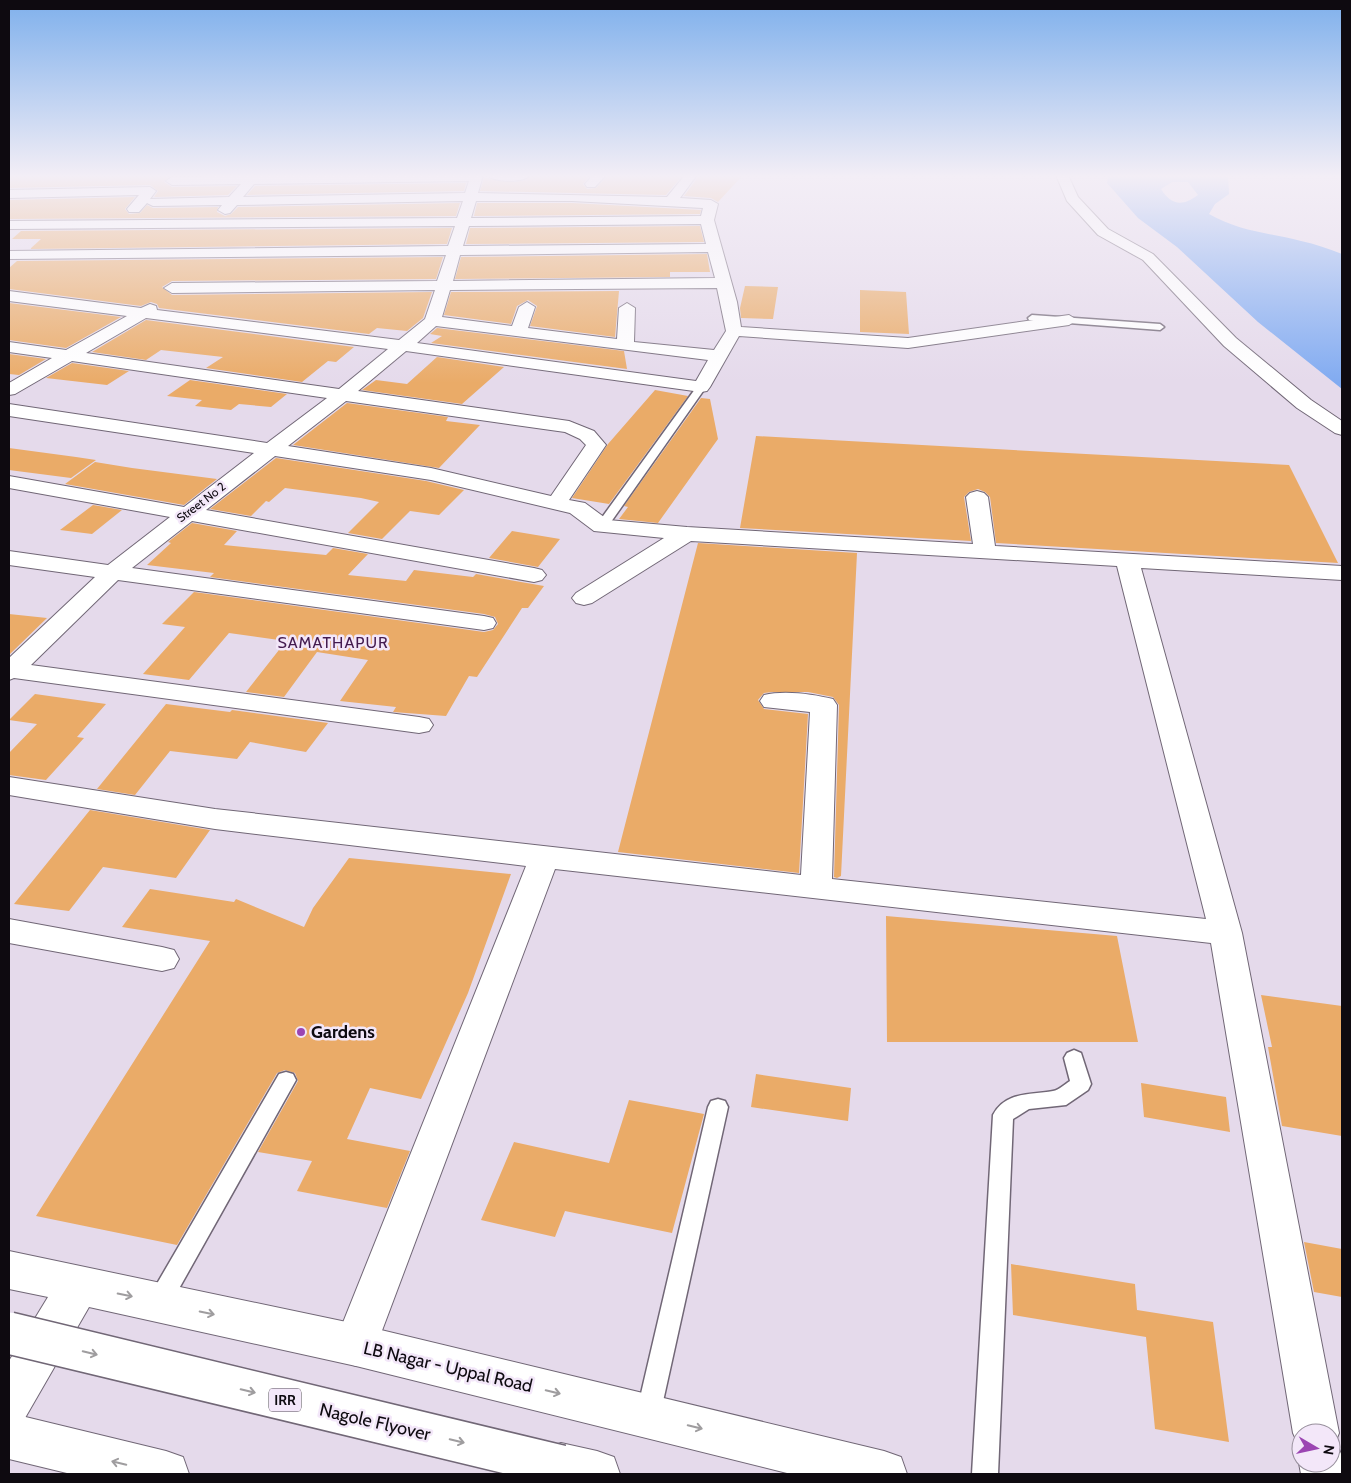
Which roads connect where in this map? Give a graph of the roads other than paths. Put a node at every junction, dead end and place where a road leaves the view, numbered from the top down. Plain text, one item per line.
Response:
1 (202, 244) edge
2 (457, 244) edge
3 (712, 244) edge
4 (1125, 244) edge
5 (713, 248) junction
6 (455, 251) junction
7 (196, 253) junction
8 (9, 255) edge
9 (723, 282) junction
10 (444, 284) junction
11 (172, 288) junction
12 (9, 296) edge
13 (527, 307) dead end
14 (627, 308) dead end
15 (146, 312) junction
16 (1032, 318) dead end
17 (1069, 320) junction
18 (433, 321) junction
19 (1160, 327) dead end
20 (734, 331) junction
21 (518, 332) junction
22 (405, 346) junction
23 (625, 346) junction
24 (9, 347) edge
25 (68, 356) junction
26 (719, 356) junction
27 (701, 387) junction
28 (9, 390) edge
29 (342, 395) junction
30 (9, 410) edge
31 (1342, 429) edge
32 (270, 450) junction
33 (9, 482) edge
34 (977, 497) dead end
35 (556, 503) junction
36 (186, 514) junction
37 (602, 526) junction
38 (687, 534) junction
39 (1298, 551) dead end
40 (985, 552) junction
41 (9, 558) edge
42 (1127, 560) junction
43 (114, 571) junction
44 (1332, 572) edge
45 (534, 575) dead end
46 (584, 598) dead end
47 (484, 623) dead end
48 (9, 671) edge
49 (774, 701) dead end
50 (419, 725) dead end
51 (9, 786) edge
52 (544, 858) junction
53 (816, 887) junction
54 (9, 931) edge
55 (1226, 933) junction
56 (162, 959) dead end
57 (1074, 1058) dead end
58 (286, 1080) dead end
59 (718, 1107) dead end
60 (9, 1270) edge
61 (78, 1286) junction
62 (159, 1302) junction
63 (9, 1333) edge
64 (356, 1345) junction
65 (9, 1402) edge
66 (648, 1415) junction
67 (1314, 1423) edge
68 (9, 1436) edge
69 (579, 1470) edge
70 (166, 1474) edge
71 (884, 1474) edge
72 (985, 1474) edge

1 - 7 main road
2 - 6 main road
3 - 5 main road
4 - 31 main road
5 - 6 main road
5 - 9 main road
6 - 7 main road
6 - 10 main road
7 - 8 main road
7 - 11 main road
9 - 10 main road
9 - 20 main road
10 - 11 main road
10 - 18 main road
11 - 15 main road
12 - 15 main road
13 - 21 main road
14 - 23 main road
15 - 22 main road
15 - 25 main road
16 - 17 lane
17 - 19 lane
17 - 20 main road
18 - 21 main road
18 - 22 main road, Street No 2
20 - 26 main road
21 - 23 main road
22 - 27 main road
22 - 29 main road, Street No 2
23 - 26 main road
24 - 25 main road
25 - 28 main road
25 - 29 main road
26 - 27 main road
27 - 37 lane
29 - 32 main road, Street No 2
29 - 35 main road
30 - 32 main road
32 - 35 main road
32 - 36 main road, Street No 2
33 - 36 main road
34 - 40 main road
35 - 37 main road
36 - 43 main road, Street No 2
36 - 45 main road
37 - 38 main road
38 - 40 main road
38 - 46 main road
39 - 44 main road
40 - 42 main road
41 - 43 main road
42 - 44 main road
42 - 55 main road
43 - 47 main road
43 - 48 main road, Street No 2
48 - 50 main road
49 - 53 main road
51 - 52 main road
52 - 53 main road
52 - 64 main road
53 - 55 main road
54 - 56 main road
55 - 67 main road
57 - 72 lane
58 - 62 lane
59 - 66 lane
60 - 61 main road, LB Nagar - Uppal Road
61 -> 62 main road, LB Nagar - Uppal Road
61 - 65 main road
62 -> 64 main road, LB Nagar - Uppal Road
63 -> 69 main road, Nagole Flyover / IRR, bridge
64 -> 66 main road, LB Nagar - Uppal Road
66 -> 71 main road, LB Nagar - Uppal Road
70 -> 68 main road

